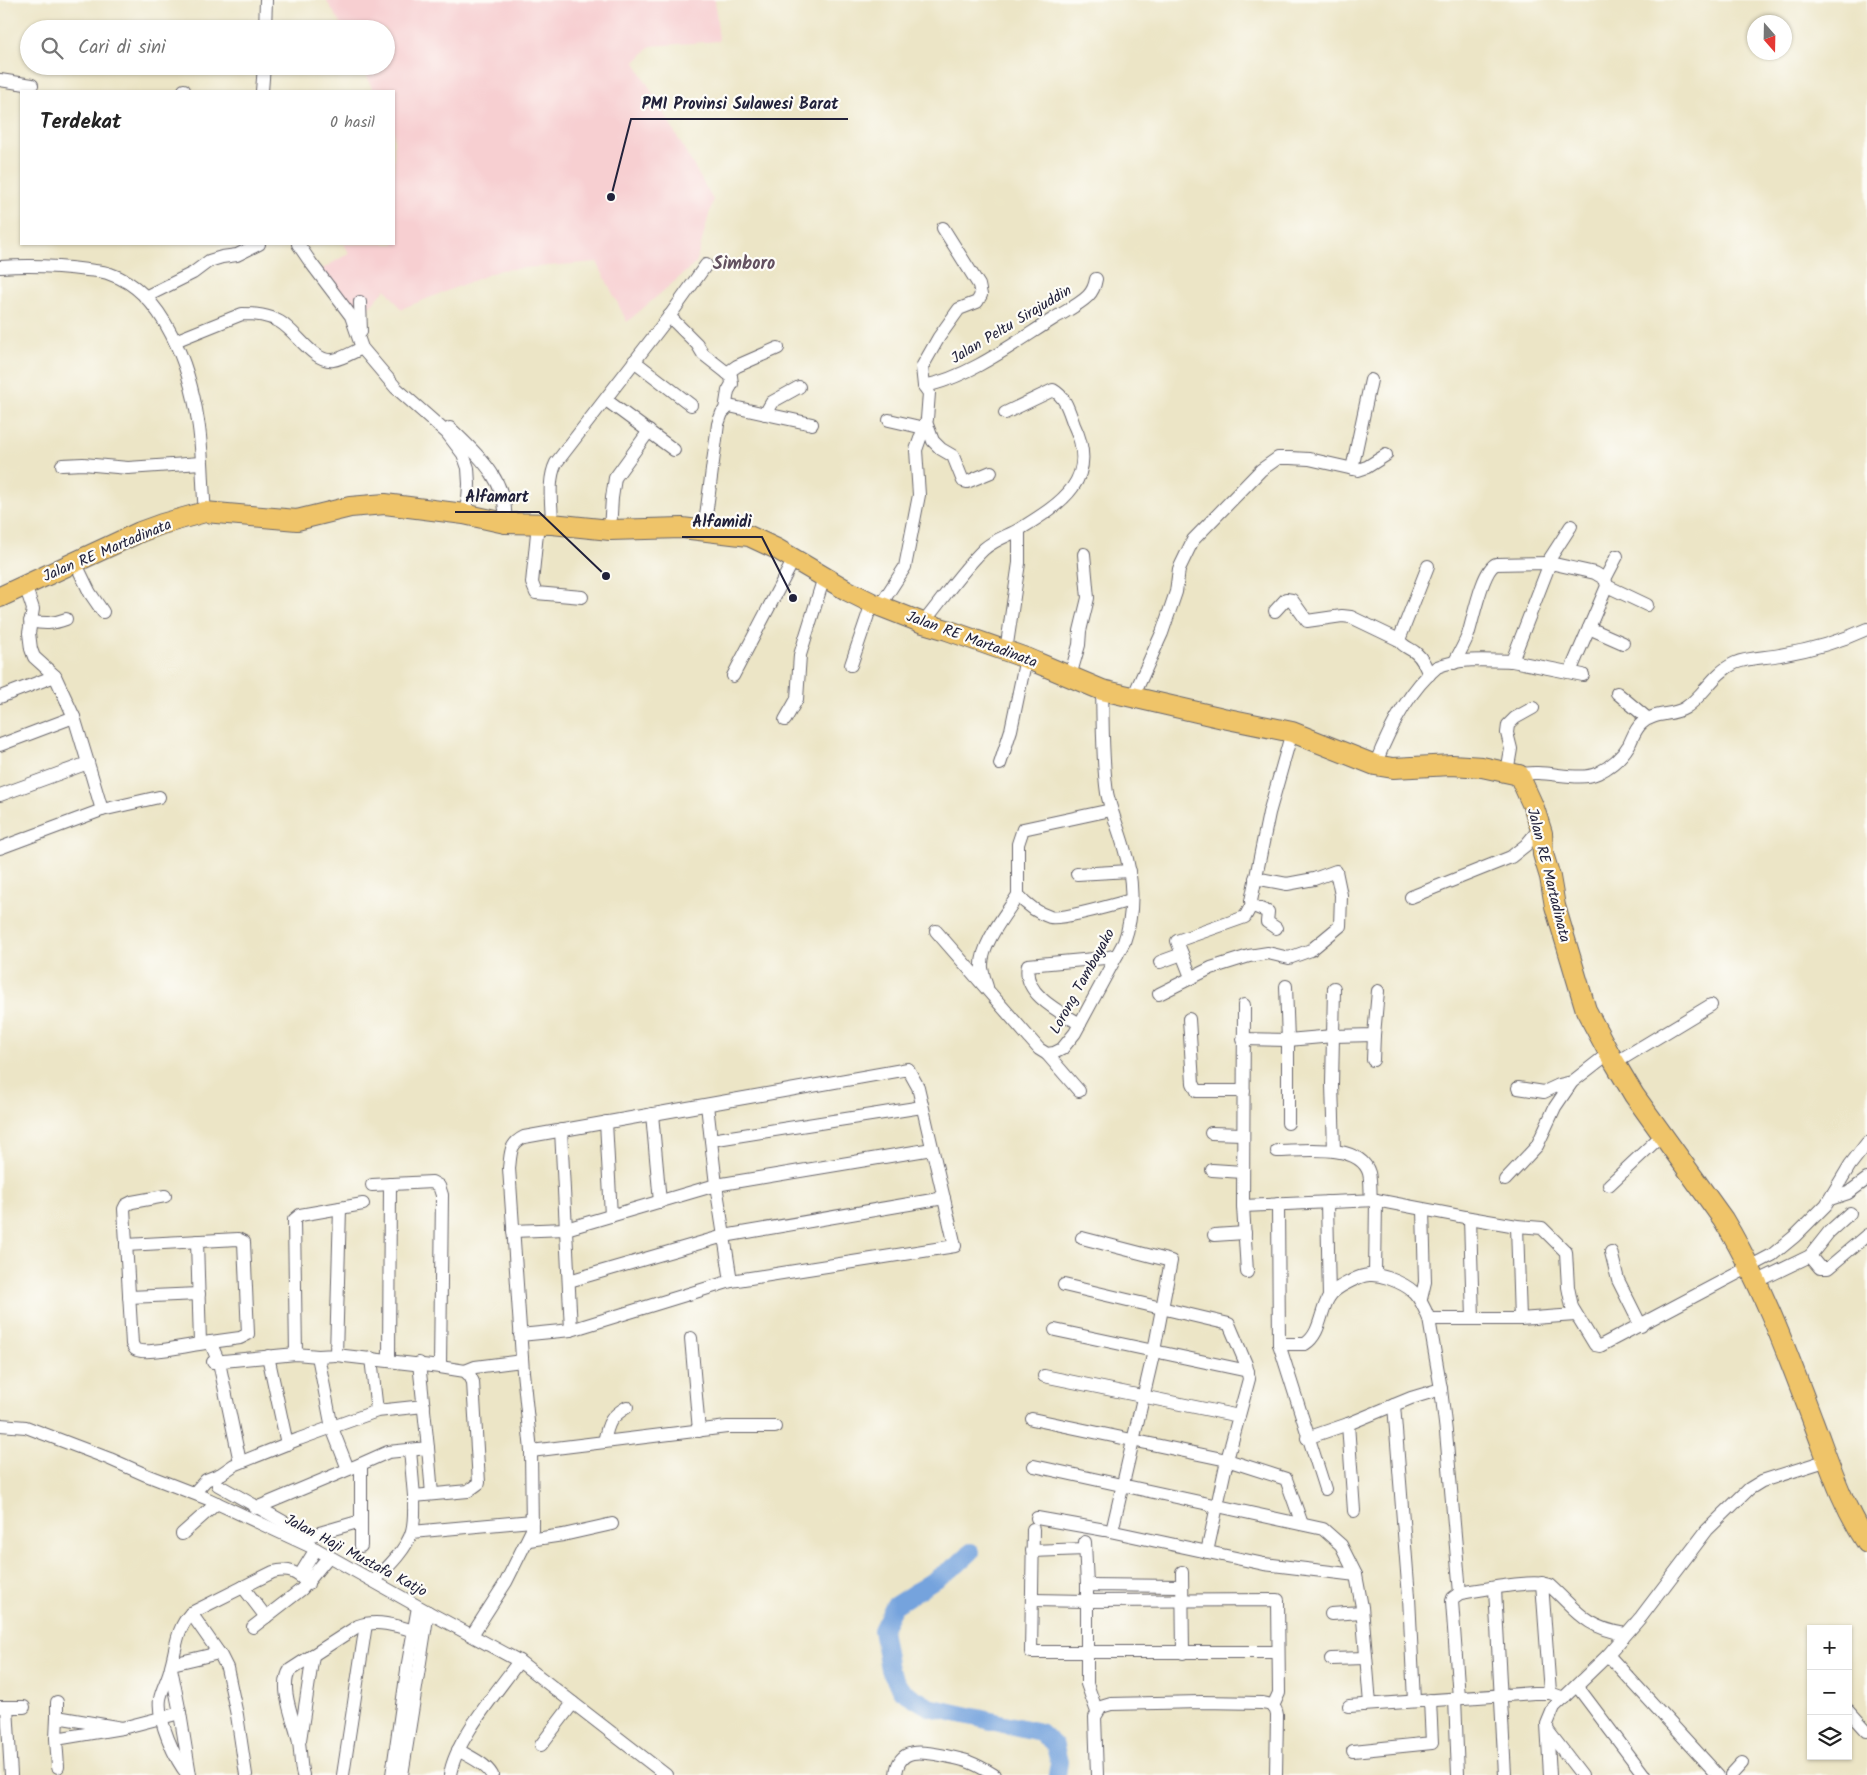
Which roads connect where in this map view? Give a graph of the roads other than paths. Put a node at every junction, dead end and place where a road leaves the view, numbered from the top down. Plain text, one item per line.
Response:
1 (266, 0) edge
2 (265, 20) edge
3 (263, 75) edge
4 (0, 80) edge
5 (32, 85) dead end
6 (262, 90) edge
7 (943, 228) dead end
8 (257, 245) edge
9 (299, 245) edge
10 (706, 265) dead end
11 (0, 266) edge
12 (1096, 279) dead end
13 (145, 297) junction
14 (670, 316) junction
15 (355, 318) junction
16 (175, 341) junction
17 (362, 348) junction
18 (778, 348) dead end
19 (634, 361) junction
20 (727, 372) junction
21 (1371, 380) dead end
22 (924, 386) junction
23 (398, 387) junction
24 (799, 387) dead end
25 (606, 400) junction
26 (691, 405) dead end
27 (725, 410) junction
28 (1005, 413) dead end
29 (765, 414) junction
30 (889, 420) dead end
31 (812, 424) dead end
32 (925, 425) junction
33 (649, 431) junction
34 (461, 444) junction
35 (674, 450) dead end
36 (1386, 455) dead end
37 (201, 464) junction
38 (62, 465) dead end
39 (1352, 469) junction
40 (991, 472) dead end
41 (204, 512) junction
42 (464, 514) junction
43 (505, 522) junction
44 (545, 524) junction
45 (1571, 526) dead end
46 (610, 530) junction
47 (1019, 530) junction
48 (704, 531) junction
49 (1084, 554) dead end
50 (1617, 556) dead end
51 (794, 559) junction
52 (75, 562) junction
53 (1548, 563) junction
54 (1428, 566) dead end
55 (824, 577) junction
56 (1606, 583) junction
57 (25, 585) junction
58 (0, 597) edge
59 (582, 597) dead end
60 (877, 604) junction
61 (1647, 605) dead end
62 (1275, 611) dead end
63 (103, 612) dead end
64 (66, 619) dead end
65 (30, 621) junction
66 (923, 623) junction
67 (1589, 628) junction
68 (1867, 629) edge
69 (1400, 640) junction
70 (1623, 643) dead end
71 (1006, 651) junction
72 (1026, 658) junction
73 (1512, 660) junction
74 (1454, 663) junction
75 (851, 665) dead end
76 (1570, 672) junction
77 (1583, 675) dead end
78 (55, 676) junction
79 (733, 676) dead end
80 (1070, 676) junction
81 (1429, 676) junction
82 (1102, 690) junction
83 (1617, 693) dead end
84 (0, 697) edge
85 (1133, 697) junction
86 (1532, 708) dead end
87 (74, 716) junction
88 (1647, 718) junction
89 (785, 720) dead end
90 (1292, 732) junction
91 (0, 745) edge
92 (88, 763) junction
93 (1000, 764) dead end
94 (1375, 766) junction
95 (1513, 773) junction
96 (0, 795) edge
97 (159, 797) dead end
98 (102, 810) junction
99 (1111, 810) junction
100 (1541, 830) junction
101 (0, 848) edge
102 (1130, 871) junction
103 (1077, 874) dead end
104 (1255, 878) junction
105 (1018, 895) junction
106 (1410, 898) dead end
107 (1131, 900) junction
108 (1252, 904) junction
109 (1276, 928) dead end
110 (936, 931) dead end
111 (1182, 954) junction
112 (1117, 955) junction
113 (1160, 962) dead end
114 (1191, 976) junction
115 (1286, 986) dead end
116 (1334, 988) dead end
117 (987, 989) junction
118 (1378, 992) dead end
119 (1159, 994) dead end
120 (1244, 1005) dead end
121 (1711, 1005) dead end
122 (1189, 1019) dead end
123 (1080, 1024) junction
124 (1374, 1035) junction
125 (1333, 1036) junction
126 (1243, 1038) junction
127 (1288, 1040) junction
128 (1047, 1054) junction
129 (1611, 1058) junction
130 (1374, 1060) dead end
131 (1572, 1082) junction
132 (1518, 1088) dead end
133 (1244, 1091) junction
134 (1079, 1092) dead end
135 (707, 1104) junction
136 (922, 1106) junction
137 (652, 1114) junction
138 (606, 1122) junction
139 (1288, 1123) dead end
140 (561, 1130) junction
141 (1211, 1133) dead end
142 (1243, 1134) junction
143 (1662, 1135) junction
144 (711, 1140) junction
145 (1866, 1145) edge
146 (932, 1150) junction
147 (1334, 1150) junction
148 (1277, 1151) dead end
149 (1212, 1170) dead end
150 (1243, 1172) junction
151 (1867, 1179) edge
152 (1505, 1180) dead end
153 (390, 1184) junction
154 (372, 1185) dead end
155 (1609, 1185) dead end
156 (716, 1186) junction
157 (165, 1196) dead end
158 (944, 1198) junction
159 (1830, 1199) junction
160 (1374, 1200) junction
161 (660, 1202) junction
162 (1327, 1202) junction
163 (363, 1204) dead end
164 (1278, 1204) junction
165 (1244, 1206) junction
166 (340, 1208) junction
167 (1423, 1210) junction
168 (1850, 1213) dead end
169 (611, 1216) junction
170 (1470, 1218) junction
171 (1517, 1226) junction
172 (566, 1229) junction
173 (513, 1231) junction
174 (1245, 1233) junction
175 (1214, 1235) dead end
176 (1867, 1235) edge
177 (724, 1236) junction
178 (1082, 1238) dead end
179 (197, 1241) junction
180 (126, 1245) junction
181 (1612, 1252) dead end
182 (1810, 1256) junction
183 (1247, 1272) dead end
184 (1375, 1274) junction
185 (1753, 1275) junction
186 (569, 1281) junction
187 (731, 1281) junction
188 (1064, 1285) dead end
189 (199, 1294) junction
190 (129, 1297) junction
191 (1329, 1297) junction
192 (1421, 1299) junction
193 (1162, 1308) junction
194 (1575, 1315) junction
195 (1429, 1319) junction
196 (1473, 1319) junction
197 (1520, 1319) junction
198 (1641, 1326) junction
199 (571, 1330) junction
200 (1055, 1330) dead end
201 (520, 1335) junction
202 (690, 1338) dead end
203 (1279, 1344) junction
204 (1154, 1351) junction
205 (211, 1352) junction
206 (296, 1354) junction
207 (336, 1355) junction
208 (268, 1356) junction
209 (318, 1356) junction
210 (371, 1358) junction
211 (389, 1360) junction
212 (522, 1361) junction
213 (419, 1364) junction
214 (440, 1366) junction
215 (465, 1371) junction
216 (1248, 1371) junction
217 (1044, 1376) dead end
218 (1441, 1389) junction
219 (1142, 1396) junction
220 (1394, 1405) junction
221 (424, 1406) junction
222 (627, 1407) dead end
223 (377, 1411) junction
224 (1239, 1416) junction
225 (1032, 1419) dead end
226 (1348, 1424) junction
227 (0, 1425) edge
228 (775, 1427) dead end
229 (332, 1428) junction
230 (698, 1431) junction
231 (1307, 1438) junction
232 (1134, 1440) junction
233 (604, 1442) junction
234 (287, 1444) junction
235 (428, 1448) junction
236 (410, 1450) junction
237 (531, 1451) junction
238 (1227, 1460) junction
239 (1828, 1460) junction
240 (237, 1464) junction
241 (361, 1464) junction
242 (1034, 1466) dead end
243 (348, 1469) junction
244 (220, 1480) junction
245 (1123, 1486) junction
246 (1325, 1489) dead end
247 (194, 1493) junction
248 (432, 1494) junction
249 (414, 1496) junction
250 (213, 1501) junction
251 (1217, 1507) junction
252 (256, 1508) junction
253 (1354, 1511) dead end
254 (361, 1521) junction
255 (532, 1521) junction
256 (612, 1524) dead end
257 (1302, 1524) junction
258 (1112, 1531) junction
259 (412, 1532) junction
260 (182, 1534) dead end
261 (528, 1540) junction
262 (1867, 1543) edge
263 (361, 1546) dead end
264 (316, 1549) junction
265 (1032, 1551) junction
266 (1208, 1552) junction
267 (329, 1556) junction
268 (1182, 1572) dead end
269 (1356, 1576) junction
270 (304, 1580) junction
271 (374, 1582) junction
272 (1542, 1583) junction
273 (1088, 1585) junction
274 (1182, 1586) junction
275 (243, 1587) junction
276 (1494, 1589) junction
277 (1460, 1593) junction
278 (1032, 1600) junction
279 (1182, 1600) junction
280 (1087, 1601) junction
281 (423, 1610) junction
282 (1362, 1612) junction
283 (191, 1613) junction
284 (1331, 1614) dead end
285 (266, 1617) junction
286 (366, 1624) junction
287 (253, 1627) dead end
288 (418, 1633) junction
289 (1625, 1634) junction
290 (472, 1635) junction
291 (1278, 1652) junction
292 (219, 1653) junction
293 (1183, 1653) junction
294 (1086, 1654) junction
295 (1608, 1655) junction
296 (313, 1656) junction
297 (1331, 1658) dead end
298 (1366, 1658) junction
299 (519, 1661) junction
300 (171, 1666) junction
301 (1577, 1686) junction
302 (1550, 1692) junction
303 (1501, 1695) junction
304 (1457, 1698) junction
305 (1564, 1698) junction
306 (1430, 1700) junction
307 (1414, 1701) junction
308 (57, 1702) dead end
309 (573, 1703) junction
310 (1370, 1704) junction
311 (1274, 1706) junction
312 (1349, 1706) dead end
313 (4, 1707) edge
314 (24, 1707) dead end
315 (1097, 1712) junction
316 (180, 1713) junction
317 (1852, 1714) edge
318 (57, 1717) junction
319 (162, 1718) junction
320 (122, 1728) junction
321 (1548, 1731) junction
322 (1867, 1731) edge
323 (56, 1739) junction
324 (300, 1744) junction
325 (541, 1745) dead end
326 (458, 1750) junction
327 (1353, 1751) dead end
328 (5, 1754) edge
329 (1742, 1763) dead end
330 (58, 1766) dead end
331 (989, 1772) edge
332 (11, 1775) edge
333 (189, 1775) edge
334 (246, 1775) edge
335 (303, 1775) edge
336 (343, 1775) edge
337 (392, 1775) edge
338 (402, 1775) edge
339 (450, 1775) edge
340 (492, 1775) edge
341 (666, 1775) edge
342 (896, 1775) edge
343 (971, 1775) edge
344 (1097, 1775) edge
345 (1276, 1775) edge
346 (1458, 1775) edge
347 (1504, 1775) edge
348 (1550, 1775) edge
349 (1582, 1775) edge
350 (1644, 1775) edge
351 (1718, 1775) edge
352 (1731, 1775) edge

1 - 2 street
3 - 6 street
4 - 5 street
7 - 22 street
8 - 13 street
9 - 15 street
10 - 14 street
11 - 13 street
12 - 22 street, Jalan Peltu Sirajuddin
13 - 16 street
14 - 19 street
14 - 20 street
15 - 17 street
15 - 23 street
16 - 17 street
16 - 37 street
17 - 23 street
18 - 20 street
19 - 25 street
19 - 26 street
20 - 27 street
21 - 39 street
22 - 32 street
23 - 34 street
24 - 29 street
25 - 33 street
25 - 44 street
27 - 29 street
27 - 48 street
28 - 47 street
29 - 31 street
30 - 32 street
32 - 40 street
32 - 60 street
33 - 35 street
33 - 46 street
34 - 42 street
34 - 43 street
36 - 39 street
37 - 38 street
37 - 41 street
39 - 85 street
41 - 42 highway, Jalan RE Martadinata
41 - 52 highway, Jalan RE Martadinata
42 - 43 highway, Jalan RE Martadinata
43 - 44 highway, Jalan RE Martadinata
44 - 46 highway, Jalan RE Martadinata
44 - 59 street
45 - 53 street
46 - 48 highway, Jalan RE Martadinata
47 - 66 street
47 - 71 street
48 - 51 highway, Jalan RE Martadinata
49 - 80 street
50 - 56 street
51 - 55 highway, Jalan RE Martadinata
51 - 79 street
52 - 57 highway, Jalan RE Martadinata
52 - 63 street
53 - 56 street
53 - 73 street
53 - 74 street
54 - 69 street
55 - 60 highway, Jalan RE Martadinata
55 - 89 street
56 - 61 street
56 - 67 street
57 - 58 highway, Jalan RE Martadinata
57 - 65 street
60 - 66 highway, Jalan RE Martadinata
60 - 75 street
62 - 69 street
64 - 65 street
65 - 78 street
66 - 71 highway, Jalan RE Martadinata
67 - 70 street
67 - 76 street
68 - 88 street
69 - 81 street
71 - 72 highway, Jalan RE Martadinata
72 - 80 highway, Jalan RE Martadinata
72 - 93 street
73 - 74 street
73 - 76 street
74 - 81 street
76 - 77 street
78 - 84 street
78 - 87 street
80 - 82 highway, Jalan RE Martadinata
81 - 94 street
82 - 85 highway, Jalan RE Martadinata
82 - 99 street, Lorong Tambayako
83 - 88 street
85 - 90 highway, Jalan RE Martadinata
86 - 95 street
87 - 91 street
87 - 92 street
88 - 95 street
90 - 94 highway, Jalan RE Martadinata
90 - 104 street
92 - 96 street
92 - 98 street
94 - 95 highway, Jalan RE Martadinata
95 - 100 highway, Jalan RE Martadinata
97 - 98 street
98 - 101 street
99 - 102 street, Lorong Tambayako
99 - 105 street
100 - 106 street
100 - 129 highway, Jalan RE Martadinata
102 - 103 street
102 - 107 street, Lorong Tambayako
104 - 108 street
104 - 114 street
105 - 107 street
105 - 117 street
107 - 112 street, Lorong Tambayako
108 - 109 street
108 - 111 street
110 - 117 street, Lorong Tambayako
111 - 113 street
111 - 114 street
112 - 123 street, Lorong Tambayako
112 - 123 street
114 - 119 street
115 - 127 street
116 - 125 street
117 - 128 street, Lorong Tambayako
118 - 124 street
120 - 126 street
121 - 129 street
122 - 133 street
123 - 128 street, Lorong Tambayako
124 - 125 street
124 - 130 street
125 - 127 street
125 - 147 street
126 - 127 street
126 - 133 street
127 - 139 street
128 - 134 street
129 - 131 street
129 - 143 highway, Jalan RE Martadinata
131 - 132 street
131 - 152 street
133 - 142 street
135 - 136 street
135 - 137 street
135 - 144 street
136 - 144 street
136 - 146 street
137 - 138 street
137 - 161 street
138 - 140 street
138 - 169 street
140 - 172 street
140 - 173 street
141 - 142 street
142 - 150 street
143 - 155 street
143 - 185 highway, Jalan RE Martadinata
144 - 156 street
145 - 159 street
146 - 156 street
146 - 158 street
147 - 148 street
147 - 160 street
149 - 150 street
150 - 165 street
151 - 159 street
153 - 154 street
153 - 211 street
153 - 214 street
156 - 161 street
156 - 177 street
157 - 180 street
158 - 177 street
158 - 187 street
159 - 185 street
160 - 162 street
160 - 167 street
160 - 184 street
161 - 169 street
162 - 164 street
162 - 191 street
163 - 166 street
164 - 165 street
164 - 203 street
165 - 174 street
166 - 206 street
166 - 207 street
167 - 170 street
167 - 192 street
168 - 182 street
169 - 172 street
170 - 171 street
170 - 196 street
171 - 194 street
171 - 197 street
172 - 173 street
172 - 186 street
173 - 201 street
174 - 175 street
174 - 183 street
176 - 182 street
177 - 186 street
177 - 187 street
178 - 193 street
179 - 180 street
179 - 189 street
179 - 205 street
180 - 190 street
181 - 198 street
182 - 185 street
184 - 191 street
184 - 192 street
185 - 198 street
185 - 239 highway, Jalan RE Martadinata
186 - 199 street
187 - 199 street
188 - 193 street
189 - 190 street
189 - 205 street
190 - 205 street
191 - 203 street
192 - 195 street
193 - 204 street
193 - 216 street
194 - 197 street
194 - 198 street
195 - 196 street
195 - 218 street
196 - 197 street
199 - 201 street
200 - 204 street
201 - 212 street
202 - 230 street
203 - 231 street
204 - 216 street
204 - 219 street
205 - 208 street
205 - 240 street
206 - 208 street
206 - 209 street
207 - 209 street
207 - 210 street
208 - 234 street
209 - 229 street
210 - 211 street
210 - 223 street
211 - 213 street
212 - 215 street
212 - 237 street
213 - 214 street
213 - 221 street
214 - 215 street
215 - 248 street
216 - 224 street
217 - 219 street
218 - 220 street
218 - 277 street
219 - 224 street
219 - 232 street
220 - 226 street
220 - 307 street
221 - 223 street
221 - 235 street
222 - 233 street
223 - 229 street
224 - 238 street
225 - 232 street
226 - 231 street
226 - 253 street
227 - 247 street, Jalan Haji Mustafa Katjo
228 - 230 street
229 - 234 street
229 - 243 street
230 - 233 street
231 - 246 street
232 - 238 street
232 - 245 street
233 - 237 street
234 - 240 street
235 - 236 street
235 - 248 street
236 - 241 street
236 - 249 street
237 - 255 street
238 - 251 street
238 - 257 street
239 - 262 highway, Jalan RE Martadinata
239 - 289 street
240 - 244 street
241 - 243 street
241 - 254 street
242 - 245 street
243 - 252 street
244 - 247 street
244 - 250 street
244 - 252 street
245 - 251 street
245 - 258 street
247 - 250 street, Jalan Haji Mustafa Katjo
248 - 249 street
249 - 259 street
250 - 260 street
250 - 264 street, Jalan Haji Mustafa Katjo
251 - 257 street
251 - 266 street
252 - 254 street
254 - 263 street
255 - 259 street
255 - 261 street
256 - 261 street
257 - 269 street
258 - 265 street
258 - 266 street
259 - 271 street
261 - 290 street
264 - 267 street, Jalan Haji Mustafa Katjo
264 - 270 street
265 - 273 street
265 - 278 street
266 - 269 street
267 - 270 street
267 - 271 street, Jalan Haji Mustafa Katjo
268 - 274 street
269 - 282 street
270 - 275 street
270 - 285 street
271 - 281 street, Jalan Haji Mustafa Katjo
272 - 276 street
272 - 289 street
272 - 302 street
273 - 274 street
273 - 280 street
274 - 279 street
275 - 283 street
275 - 285 street
276 - 277 street
276 - 303 street
277 - 304 street
278 - 280 street
278 - 294 street
279 - 280 street
279 - 291 street
279 - 293 street
280 - 294 street
281 - 288 street
281 - 290 street, Jalan Haji Mustafa Katjo
282 - 284 street
282 - 298 street
283 - 292 street
283 - 300 street
285 - 287 street
286 - 288 street
286 - 296 street
286 - 336 street
288 - 337 street
288 - 338 street
289 - 295 street
290 - 299 street, Jalan Haji Mustafa Katjo
291 - 293 street
291 - 311 street
292 - 300 street
292 - 334 street
293 - 294 street
294 - 315 street
295 - 301 street
295 - 351 street
296 - 324 street
296 - 324 street
297 - 298 street
298 - 310 street
299 - 309 street, Jalan Haji Mustafa Katjo
299 - 326 street
300 - 316 street
300 - 319 street
301 - 305 street
301 - 350 street
302 - 303 street
302 - 305 street
303 - 304 street
303 - 347 street
304 - 306 street
304 - 346 street
305 - 321 street
306 - 307 street
306 - 327 street
307 - 310 street
308 - 318 street
309 - 325 street
309 - 341 street, Jalan Haji Mustafa Katjo
310 - 312 street
311 - 315 street
311 - 345 street
313 - 314 street
313 - 328 street
315 - 344 street
316 - 319 street
316 - 333 street
317 - 322 street
318 - 320 street
318 - 323 street
319 - 320 street
319 - 333 street
320 - 323 street
321 - 348 street
321 - 349 street
323 - 330 street
324 - 335 street
326 - 339 street
326 - 340 street
328 - 332 street
329 - 352 street
331 - 342 street
331 - 343 street

